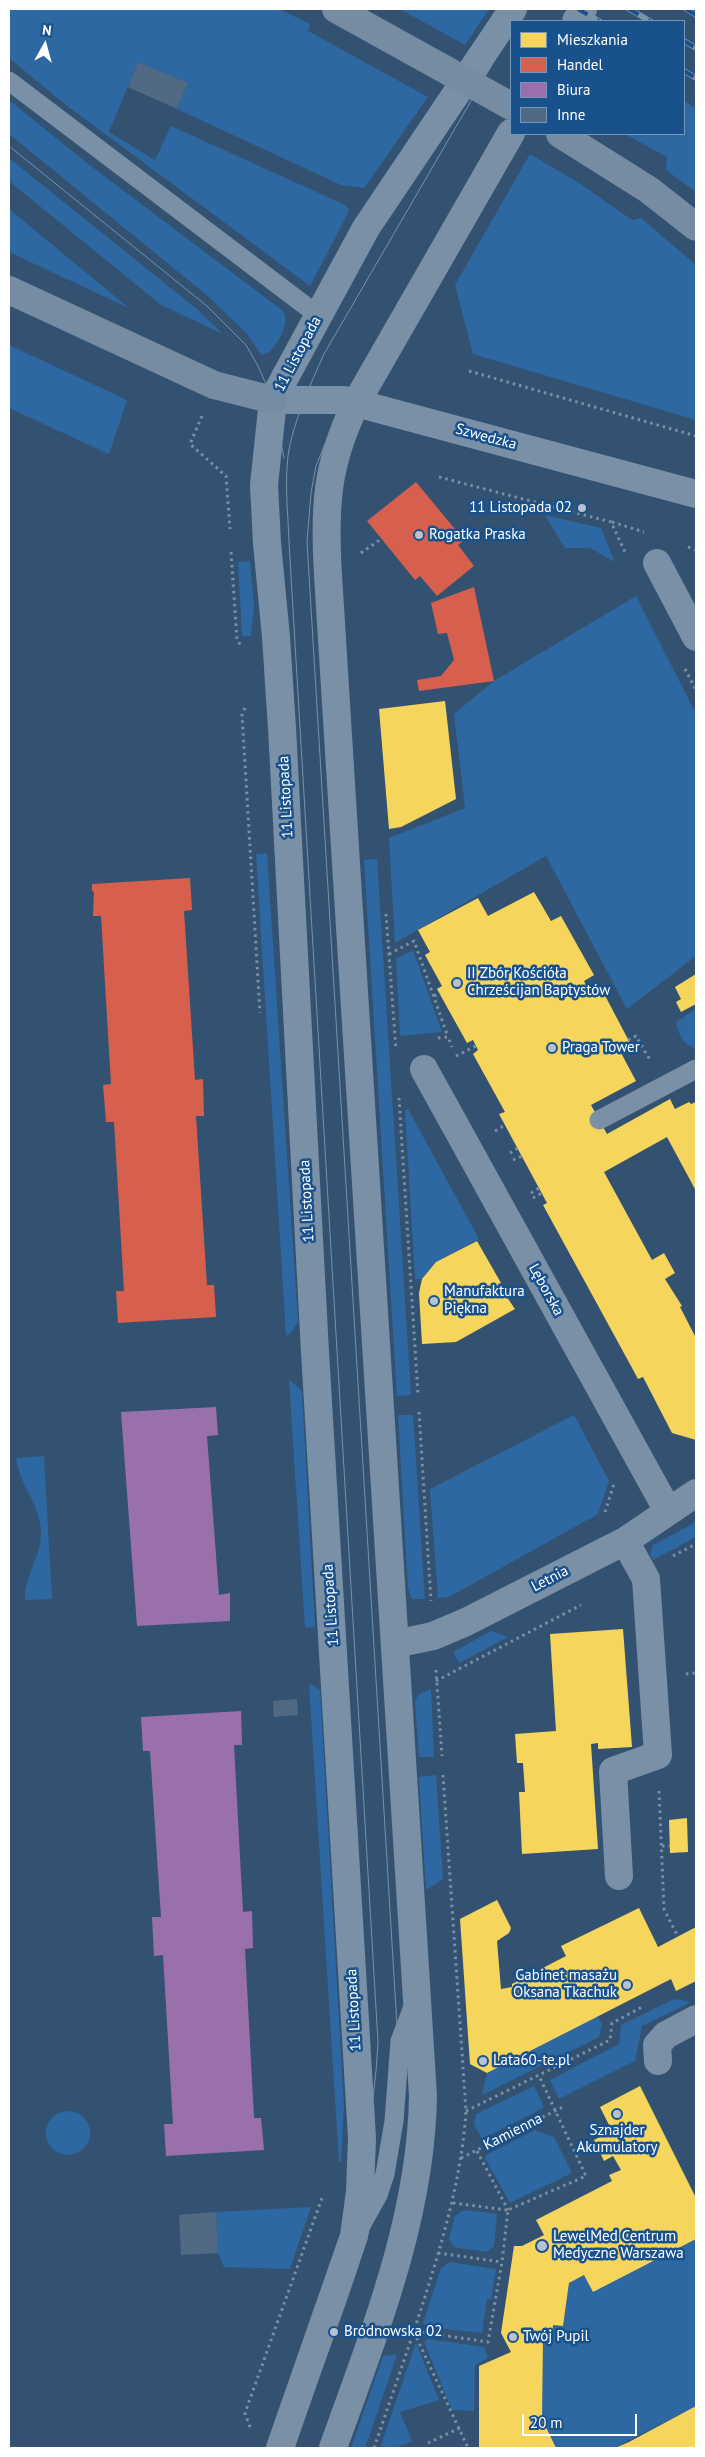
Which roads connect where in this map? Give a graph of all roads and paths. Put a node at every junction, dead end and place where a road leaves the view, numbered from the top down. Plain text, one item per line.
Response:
1 (336, 9) edge
2 (513, 9) edge
3 (583, 9) edge
4 (577, 20) edge
5 (9, 81) edge
6 (510, 105) edge
7 (510, 134) edge
8 (562, 135) edge
9 (696, 227) edge
10 (9, 290) edge
11 (319, 316) junction
12 (469, 371) dead end
13 (273, 400) junction
14 (356, 403) junction
15 (202, 416) dead end
16 (696, 436) edge
17 (439, 477) dead end
18 (696, 494) edge
19 (230, 534) dead end
20 (381, 539) dead end
21 (230, 543) dead end
22 (359, 555) dead end
23 (627, 556) dead end
24 (657, 563) dead end
25 (696, 637) edge
26 (242, 648) dead end
27 (683, 665) dead end
28 (696, 690) edge
29 (249, 700) dead end
30 (389, 954) dead end
31 (440, 993) dead end
32 (434, 996) junction
33 (261, 1022) dead end
34 (448, 1037) dead end
35 (396, 1042) dead end
36 (476, 1046) dead end
37 (396, 1052) dead end
38 (456, 1057) dead end
39 (424, 1069) dead end
40 (696, 1069) edge
41 (399, 1091) dead end
42 (599, 1120) dead end
43 (505, 1125) dead end
44 (495, 1131) dead end
45 (518, 1148) dead end
46 (507, 1154) dead end
47 (522, 1156) dead end
48 (511, 1162) dead end
49 (540, 1188) dead end
50 (542, 1193) dead end
51 (528, 1195) dead end
52 (531, 1199) dead end
53 (418, 1395) dead end
54 (419, 1412) dead end
55 (696, 1493) edge
56 (668, 1511) junction
57 (625, 1541) junction
58 (696, 1544) edge
59 (642, 1572) junction
60 (582, 1604) dead end
61 (432, 1608) dead end
62 (395, 1644) junction
63 (436, 1667) dead end
64 (436, 1681) junction
65 (658, 1755) junction
66 (442, 1756) dead end
67 (443, 1775) dead end
68 (662, 1846) junction
69 (670, 1846) dead end
70 (619, 1876) dead end
71 (678, 1937) dead end
72 (418, 1995) junction
73 (651, 2003) dead end
74 (696, 2019) edge
75 (658, 2061) dead end
76 (538, 2076) junction
77 (564, 2106) dead end
78 (466, 2111) junction
79 (555, 2111) junction
80 (477, 2151) junction
81 (461, 2158) junction
82 (325, 2188) dead end
83 (452, 2202) junction
84 (508, 2210) junction
85 (354, 2236) junction
86 (438, 2253) junction
87 (502, 2262) junction
88 (414, 2331) junction
89 (460, 2428) junction
90 (248, 2435) dead end
91 (428, 2443) dead end
92 (280, 2448) edge
93 (333, 2448) edge
94 (374, 2448) edge
95 (468, 2448) edge

1 - 6 main road, bridge
2 - 11 street, 11 Listopada
3 - 4 street
5 - 11 lane
7 - 14 street
8 - 9 main road
10 - 13 main road
11 - 13 street, 11 Listopada
12 - 16 path
13 - 14 street, Szwedzka
13 - 85 street, 11 Listopada
14 - 18 street, Szwedzka
14 - 62 street
15 - 19 path
17 - 23 path
20 - 22 path
21 - 26 path
24 - 25 street
27 - 28 path
29 - 33 path
30 - 32 path
31 - 32 path
32 - 34 path
35 - 37 path
36 - 38 path
39 - 56 street, Lęborska
40 - 42 lane
41 - 53 path
43 - 44 path
45 - 46 path
47 - 48 path
49 - 51 path
50 - 52 path
54 - 61 path
55 - 56 street, Letnia
56 - 57 street, Letnia
57 - 59 street
57 - 62 street, Letnia
58 - 59 path
59 - 65 street
60 - 64 path
62 - 72 street
63 - 64 path
64 - 66 path
65 - 68 path
65 - 70 street
67 - 78 path
68 - 69 path
68 - 71 path
72 - 85 lane
72 - 93 street
73 - 76 path
74 - 75 street
76 - 78 path
76 - 79 path
77 - 79 path, Kamienna
78 - 81 path
79 - 80 path, Kamienna
79 - 84 path
80 - 81 path, Kamienna
80 - 84 path
81 - 83 path
82 - 90 path
83 - 84 path
83 - 86 path
84 - 87 path
85 - 92 street, 11 Listopada
86 - 87 path
86 - 88 path
87 - 88 path
88 - 89 path
88 - 94 path
89 - 91 path
89 - 95 path

